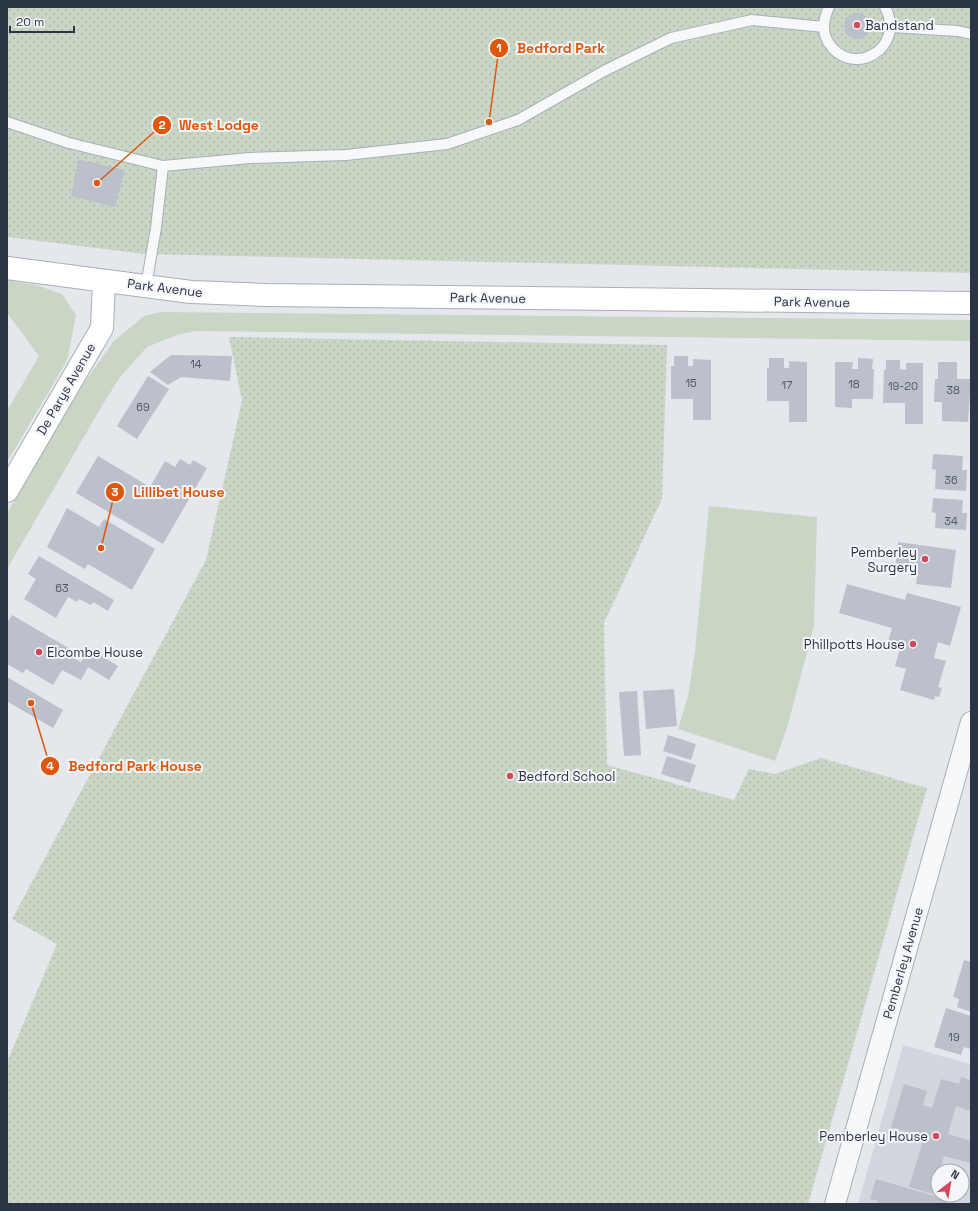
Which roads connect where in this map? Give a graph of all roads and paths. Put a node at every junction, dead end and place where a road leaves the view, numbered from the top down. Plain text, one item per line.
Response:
1 (829, 7) edge
2 (885, 7) edge
3 (824, 27) junction
4 (891, 27) junction
5 (971, 34) edge
6 (7, 122) edge
7 (163, 166) junction
8 (7, 268) edge
9 (104, 281) junction
10 (146, 286) junction
11 (971, 303) edge
12 (7, 492) edge
13 (971, 722) edge
14 (836, 1204) edge

1 - 3 lane
2 - 4 lane
3 - 4 lane
3 - 7 lane
4 - 5 lane
6 - 7 lane
7 - 10 lane
8 - 9 street, Park Avenue
9 - 10 street, Park Avenue
9 - 12 street, De Parys Avenue
10 - 11 street, Park Avenue
13 - 14 street, Pemberley Avenue

